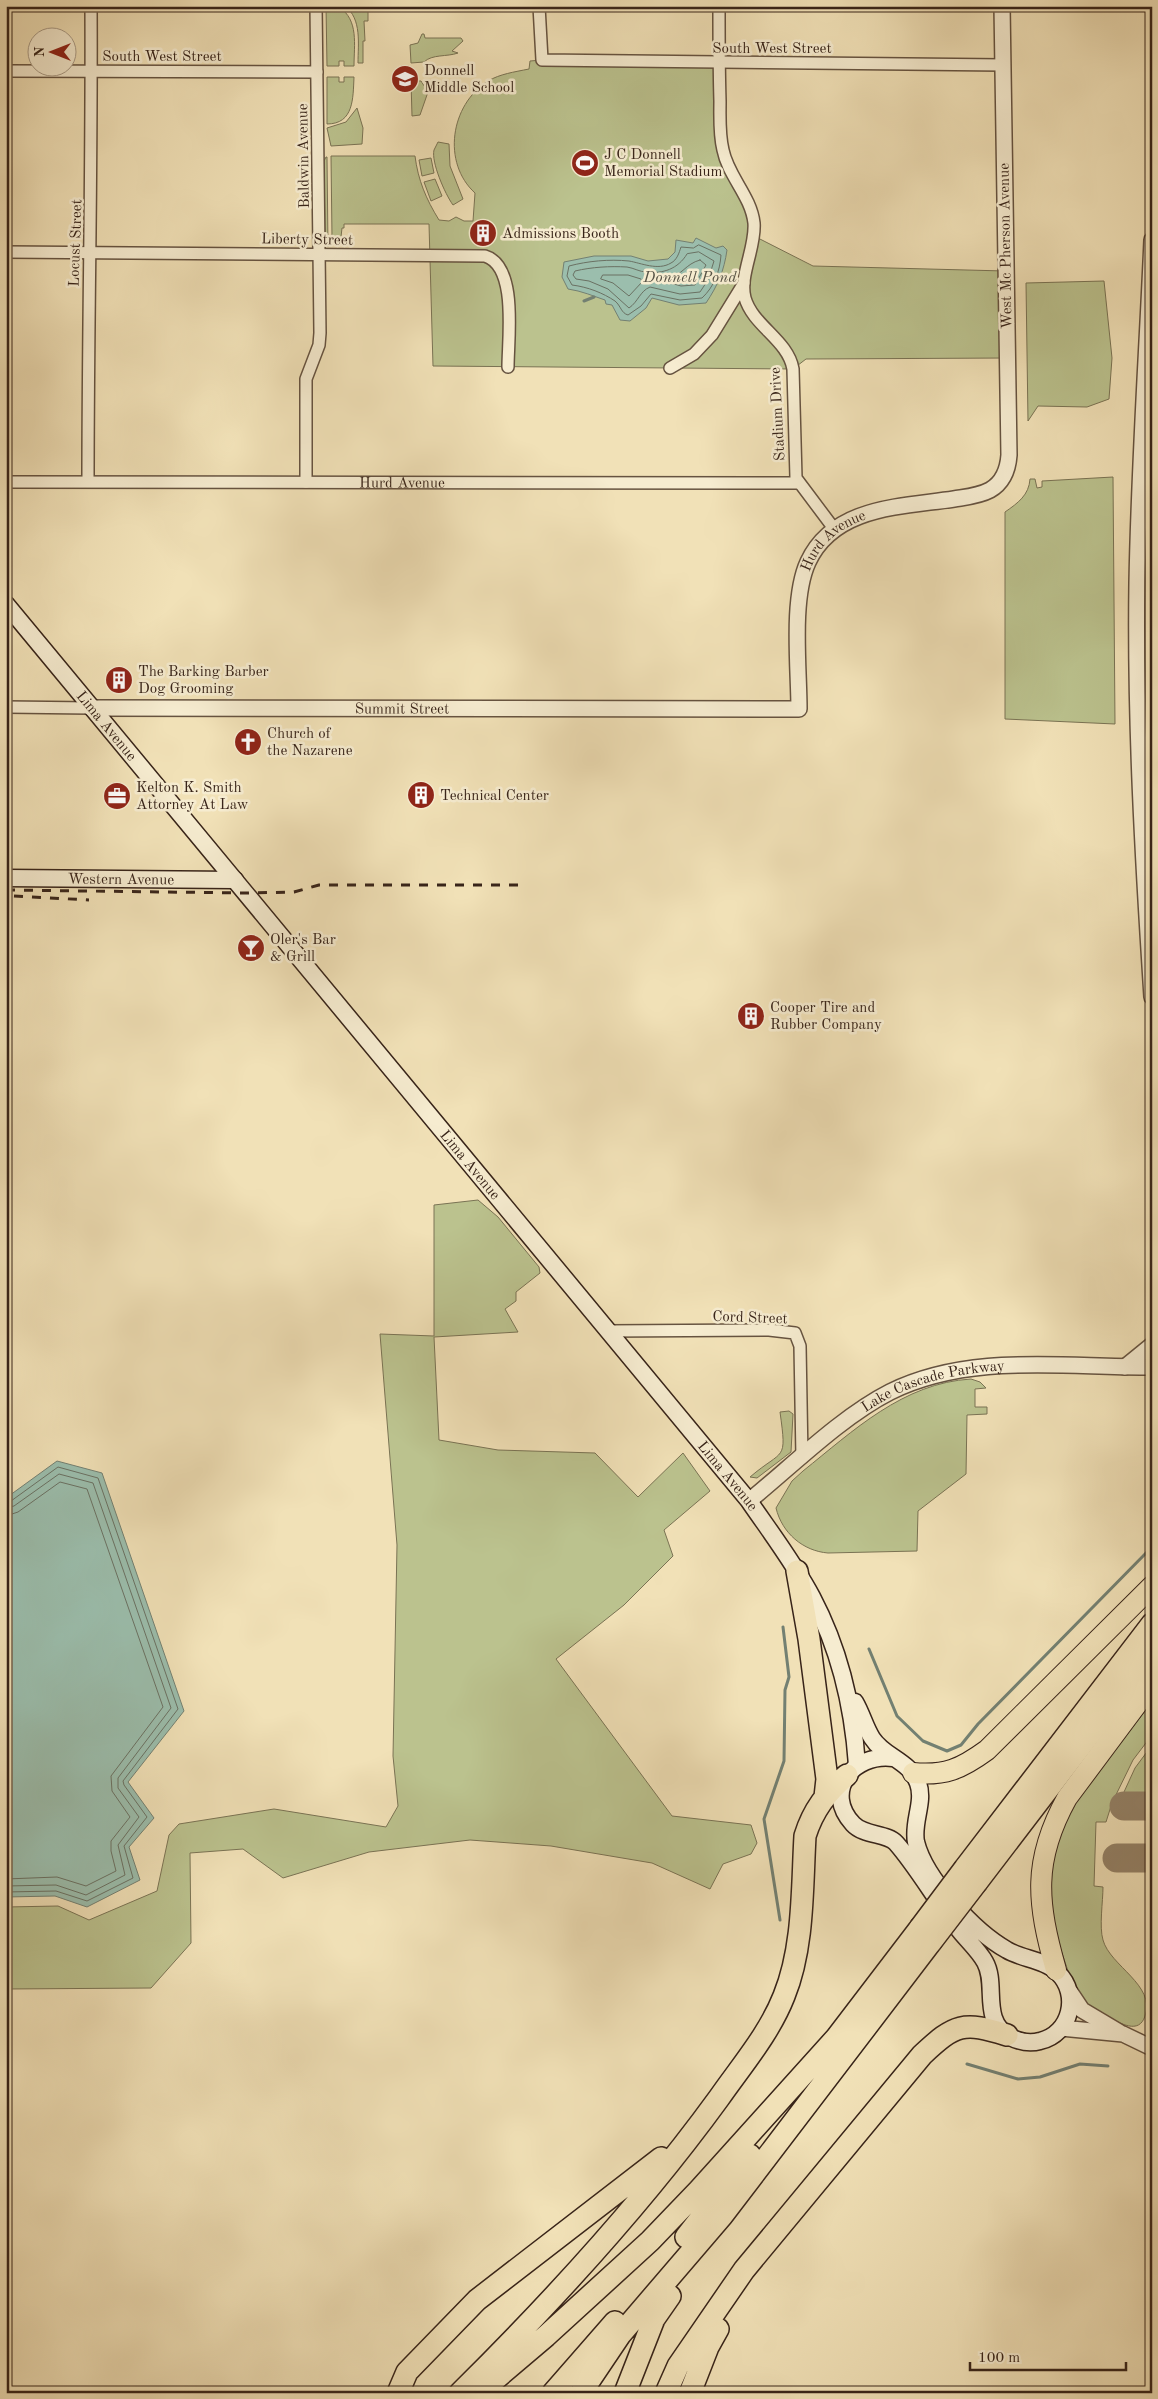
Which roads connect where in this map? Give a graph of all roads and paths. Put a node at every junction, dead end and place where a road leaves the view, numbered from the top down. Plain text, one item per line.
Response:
1 (91, 6) edge
2 (316, 6) edge
3 (539, 6) edge
4 (719, 6) edge
5 (1002, 6) edge
6 (720, 62) junction
7 (1003, 65) junction
8 (6, 71) edge
9 (91, 71) junction
10 (317, 72) junction
11 (1152, 240) edge
12 (6, 252) edge
13 (90, 252) junction
14 (319, 254) junction
15 (1151, 270) edge
16 (744, 283) junction
17 (508, 367) dead end
18 (670, 368) dead end
19 (88, 481) junction
20 (6, 482) edge
21 (306, 482) junction
22 (799, 483) junction
23 (999, 483) joint
24 (834, 530) junction
25 (6, 604) edge
26 (6, 707) edge
27 (91, 708) junction
28 (799, 709) joint
29 (6, 878) edge
30 (235, 880) junction
31 (1152, 997) edge
32 (608, 1332) junction
33 (1152, 1345) edge
34 (1125, 1367) junction
35 (1152, 1367) edge
36 (802, 1458) junction
37 (749, 1501) junction
38 (797, 1571) junction
39 (1152, 1586) edge
40 (1152, 1624) edge
41 (1152, 1653) edge
42 (1152, 1684) edge
43 (846, 1688) junction
44 (892, 1758) junction
45 (852, 1770) junction
46 (913, 1773) junction
47 (825, 1797) junction
48 (971, 1875) junction
49 (926, 1935) junction
50 (1056, 1970) junction
51 (1070, 1992) junction
52 (1061, 2028) junction
53 (1123, 2034) junction
54 (1007, 2035) junction
55 (836, 2038) junction
56 (1152, 2048) edge
57 (694, 2132) junction
58 (722, 2216) junction
59 (777, 2231) junction
60 (398, 2393) edge
61 (460, 2393) edge
62 (479, 2393) edge
63 (553, 2393) edge
64 (581, 2393) edge
65 (624, 2393) edge
66 (666, 2393) edge
67 (690, 2393) edge

1 - 9 street, Locust Street
2 - 10 street, Baldwin Avenue
3 - 6 street, South West Street
4 - 6 street, Stadium Drive
5 - 7 street, West Mc Pherson Avenue
6 - 7 street, South West Street
6 - 16 street, Stadium Drive
7 - 23 street, West Mc Pherson Avenue
8 - 9 street, South West Street
9 - 10 street, South West Street
9 - 13 street, Locust Street
10 - 14 street, Baldwin Avenue
11 - 15 street
12 - 13 street, Liberty Street
13 - 14 street, Liberty Street
13 - 19 street, Locust Street
14 - 17 street, Liberty Street
14 - 21 street, Baldwin Avenue
15 - 31 street
16 - 18 street
16 - 22 street, Stadium Drive
19 - 20 street, Hurd Avenue
19 - 21 street, Hurd Avenue
21 - 22 street, Hurd Avenue
22 - 24 street, Stadium Drive
23 - 24 street, Hurd Avenue
24 - 28 street, Hurd Avenue
25 - 27 main road, Lima Avenue
26 - 27 street, Summit Street
27 - 28 street, Summit Street
27 - 30 main road, Lima Avenue
29 - 30 main road, Western Avenue
30 - 32 main road, Lima Avenue
32 - 36 street, Cord Street
32 - 37 main road, Lima Avenue
33 - 34 street
34 - 35 street, Lake Cascade Parkway
34 - 36 street, Lake Cascade Parkway
36 - 37 street, Lake Cascade Parkway
37 - 38 main road, Lima Avenue
38 - 43 main road, Lima Avenue
38 - 47 highway
39 - 46 highway
40 - 48 highway
41 - 48 highway
42 - 50 highway
43 - 44 main road
43 - 45 main road, Lima Avenue
44 - 45 main road
44 - 46 main road
45 - 47 highway
45 - 54 main road, Lima Avenue
46 - 50 main road
47 - 57 highway
48 - 49 highway, bridge
49 - 55 highway
49 - 58 highway
50 - 51 main road
51 - 52 main road
51 - 53 street
52 - 53 street
52 - 54 main road
53 - 56 street
54 - 59 highway
55 - 62 highway
55 - 63 highway
57 - 60 highway
57 - 61 highway
58 - 64 highway
58 - 65 highway
59 - 66 highway
59 - 67 highway

